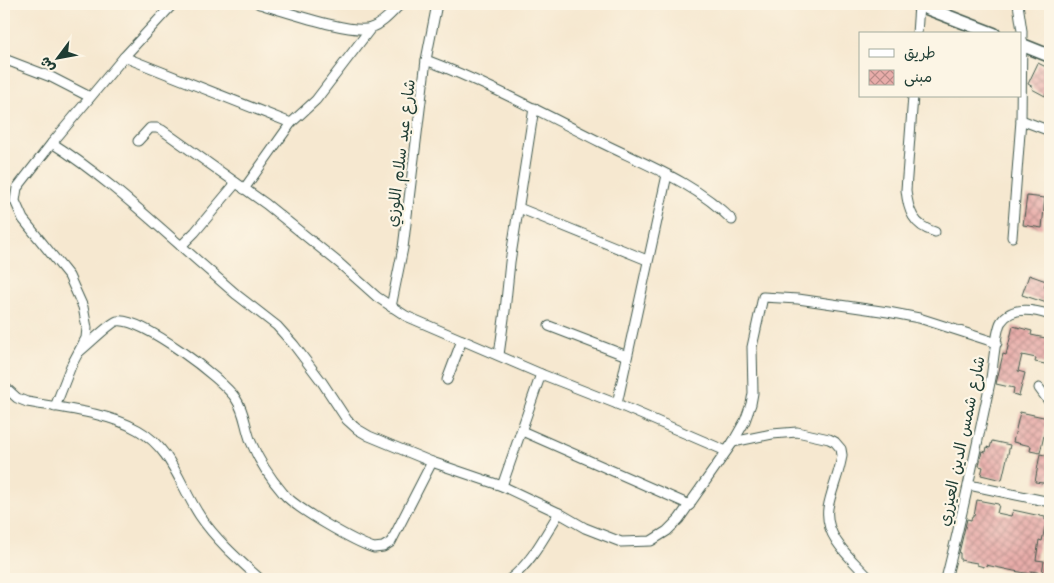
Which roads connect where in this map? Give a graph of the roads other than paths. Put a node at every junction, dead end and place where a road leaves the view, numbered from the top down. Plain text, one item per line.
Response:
1 (173, 4) edge
2 (259, 4) edge
3 (401, 4) edge
4 (437, 4) edge
5 (917, 4) edge
6 (1018, 4) edge
7 (371, 28) junction
8 (917, 32) edge
9 (989, 32) edge
10 (1022, 32) edge
11 (1022, 44) edge
12 (1050, 56) edge
13 (124, 57) junction
14 (4, 58) edge
15 (426, 60) junction
16 (90, 97) junction
17 (913, 98) edge
18 (1022, 98) edge
19 (534, 108) junction
20 (1022, 120) junction
21 (291, 123) junction
22 (1050, 131) edge
23 (138, 141) dead end
24 (52, 144) junction
25 (667, 175) junction
26 (240, 186) junction
27 (519, 208) junction
28 (732, 220) dead end
29 (935, 232) dead end
30 (1012, 237) dead end
31 (181, 246) junction
32 (647, 260) junction
33 (391, 307) junction
34 (1050, 315) edge
35 (549, 326) dead end
36 (462, 340) junction
37 (997, 343) junction
38 (79, 352) junction
39 (498, 355) junction
40 (627, 356) junction
41 (541, 374) junction
42 (447, 380) dead end
43 (4, 386) edge
44 (1039, 388) dead end
45 (1050, 403) edge
46 (617, 404) junction
47 (55, 407) junction
48 (522, 431) junction
49 (733, 442) junction
50 (726, 451) junction
51 (432, 462) junction
52 (969, 485) junction
53 (502, 486) junction
54 (1050, 502) edge
55 (690, 505) junction
56 (559, 513) junction
57 (260, 579) edge
58 (510, 579) edge
59 (870, 579) edge
60 (948, 579) edge

1 - 13 street
2 - 7 street
3 - 7 street
4 - 15 street, شارع عيد سلام اللوزي
5 - 8 street
5 - 9 street
6 - 10 street
7 - 21 street
11 - 12 street
13 - 16 street
13 - 21 street
14 - 16 street
15 - 19 street
15 - 33 street, شارع عيد سلام اللوزي
16 - 24 street
17 - 29 street
18 - 20 street
19 - 25 street
19 - 27 street
20 - 22 street
20 - 30 street
21 - 26 street
23 - 26 street
24 - 31 street
24 - 38 street
25 - 28 street
25 - 32 street
26 - 31 street
26 - 33 street
27 - 32 street
27 - 39 street
31 - 51 street
32 - 40 street
33 - 36 street
34 - 37 street, شارع شمس الدين العيزري
35 - 40 street
36 - 39 street
36 - 42 street
37 - 49 street
37 - 52 street, شارع شمس الدين العيزري
38 - 47 street
38 - 51 street
39 - 41 street
40 - 46 street
41 - 46 street
41 - 48 street
43 - 47 street
44 - 45 street
46 - 50 street
47 - 57 street
48 - 53 street
48 - 55 street
49 - 50 street
49 - 59 street
50 - 55 street
51 - 53 street
52 - 54 street
52 - 60 street, شارع شمس الدين العيزري
53 - 56 street
55 - 56 street
56 - 58 street

